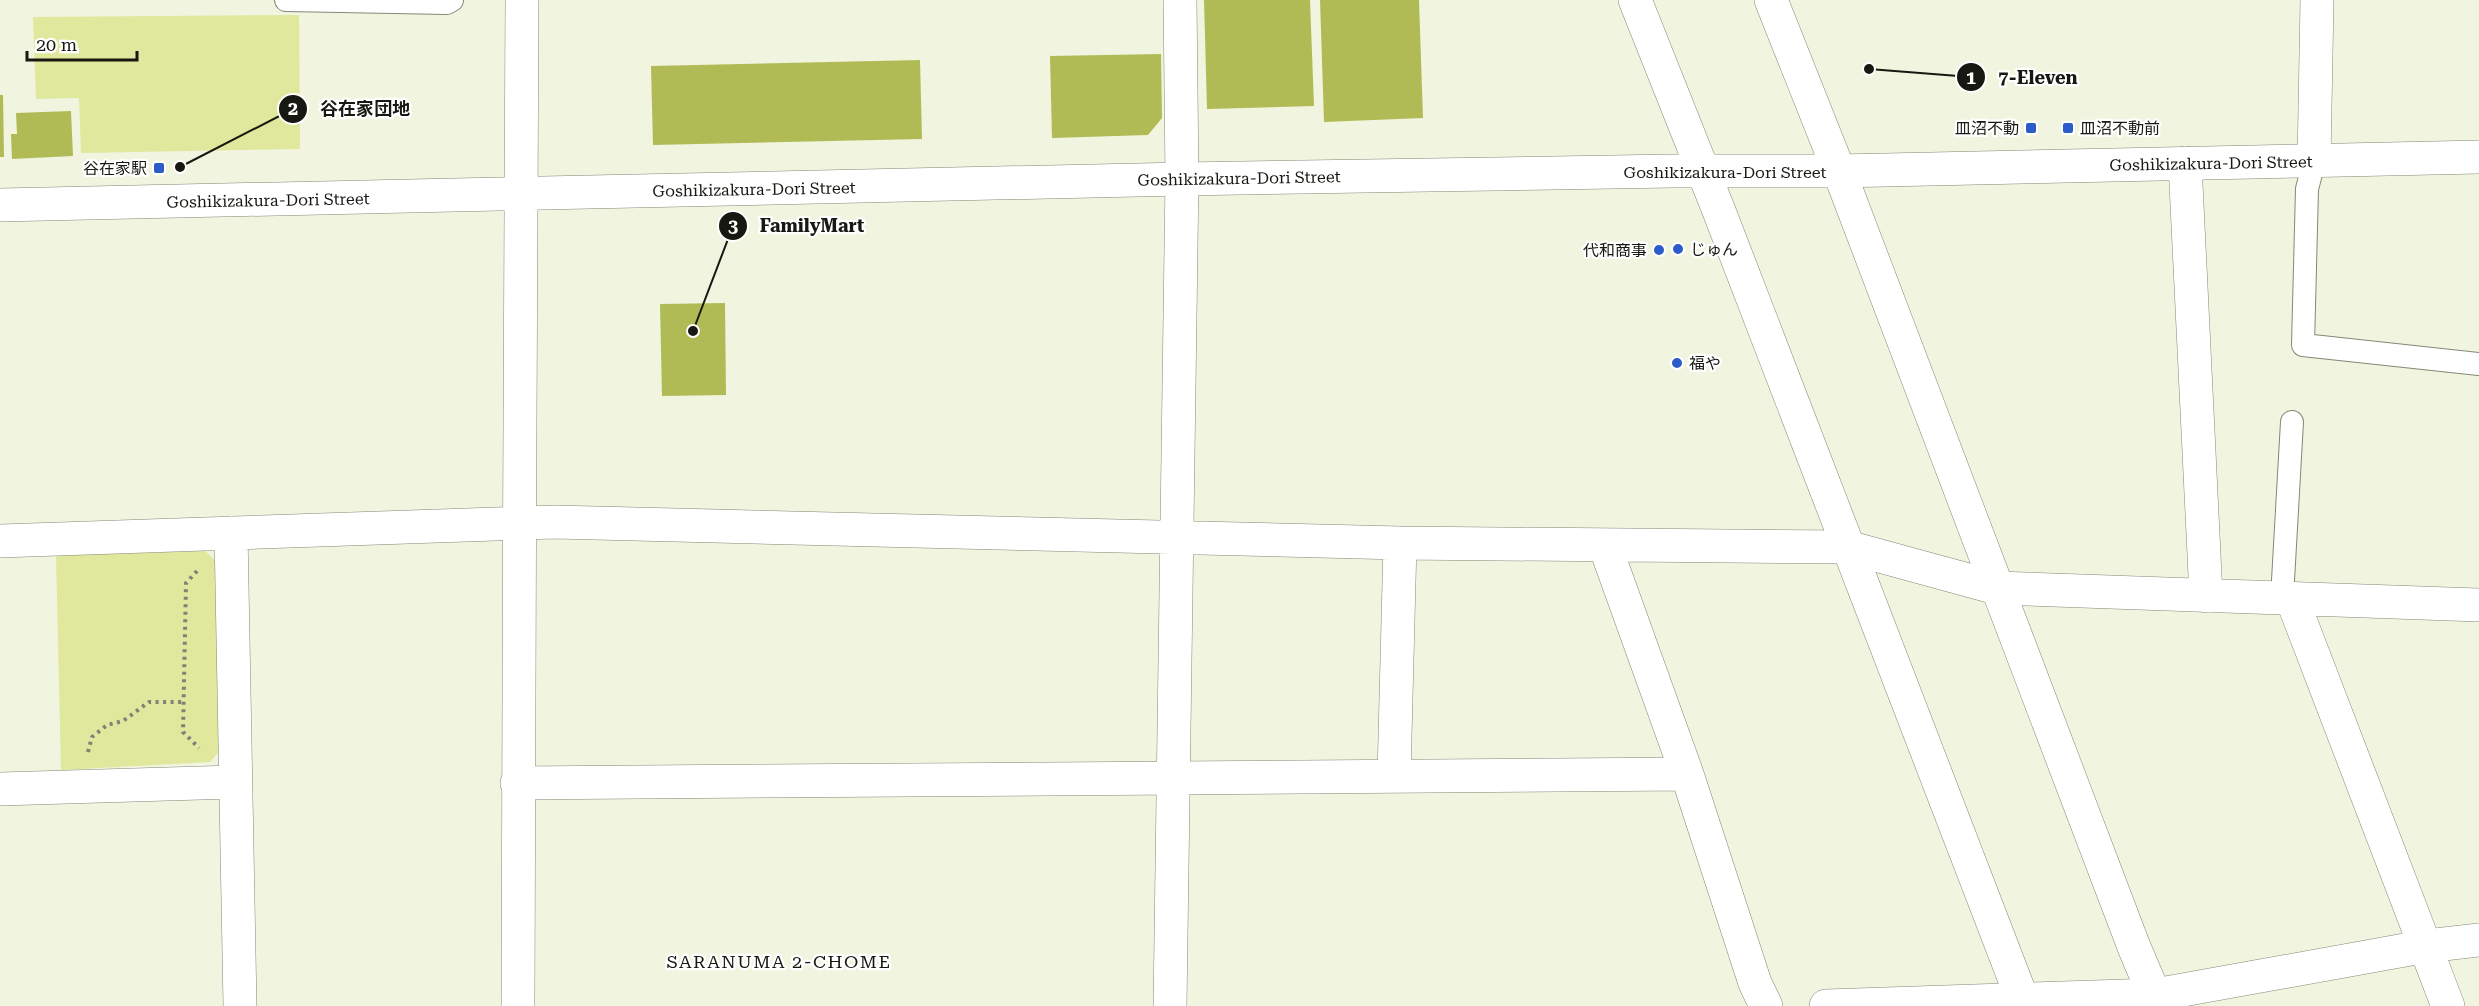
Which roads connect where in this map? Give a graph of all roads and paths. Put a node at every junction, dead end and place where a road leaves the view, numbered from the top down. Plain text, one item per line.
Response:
1 (286, 0) edge
2 (452, 0) edge
3 (522, 0) edge
4 (1180, 0) edge
5 (1635, 0) edge
6 (1771, 0) edge
7 (2317, 0) edge
8 (2479, 158) edge
9 (2314, 162) junction
10 (2186, 163) junction
11 (1703, 171) junction
12 (1839, 171) junction
13 (1182, 179) junction
14 (522, 194) junction
15 (0, 205) edge
16 (2479, 364) edge
17 (2292, 422) dead end
18 (518, 522) junction
19 (231, 533) junction
20 (1176, 537) junction
21 (0, 541) edge
22 (1400, 543) junction
23 (1605, 546) junction
24 (1847, 547) junction
25 (186, 583) dead end
26 (1997, 588) junction
27 (2206, 596) junction
28 (2287, 599) junction
29 (2479, 605) edge
30 (183, 702) junction
31 (1686, 774) junction
32 (1394, 776) junction
33 (1174, 777) junction
34 (234, 782) junction
35 (518, 783) junction
36 (90, 786) junction
37 (0, 789) edge
38 (2479, 940) edge
39 (2427, 946) junction
40 (2023, 1001) junction
41 (2157, 1001) edge
42 (240, 1006) edge
43 (518, 1006) edge
44 (1170, 1006) edge
45 (1766, 1006) edge
46 (1826, 1006) edge
47 (2448, 1006) edge

1 - 2 lane
3 - 14 street
4 - 13 street
5 - 11 street
6 - 12 street
7 - 9 street
8 - 9 street, Goshikizakura-Dori Street
9 - 10 street, Goshikizakura-Dori Street
9 - 16 lane
10 - 12 street, Goshikizakura-Dori Street
10 - 27 street
11 - 12 street, Goshikizakura-Dori Street
11 - 13 street, Goshikizakura-Dori Street
11 - 24 street
12 - 26 street
13 - 14 street, Goshikizakura-Dori Street
13 - 20 street
14 - 15 street, Goshikizakura-Dori Street
14 - 18 street
17 - 28 lane
18 - 19 street
18 - 20 street
18 - 35 street
19 - 21 street
19 - 34 street
20 - 22 street
20 - 33 street
22 - 23 street
22 - 32 street
23 - 24 street
23 - 31 street
24 - 26 street
24 - 40 street
25 - 30 path
26 - 27 street
26 - 41 street
27 - 28 street
28 - 29 street
28 - 39 street
30 - 34 path
30 - 36 path
31 - 32 street
31 - 45 street
32 - 33 street
33 - 35 street
33 - 44 street
34 - 36 street
34 - 42 street
35 - 43 street
36 - 37 street
38 - 39 street
39 - 41 street
39 - 47 street
40 - 41 street
40 - 46 street

